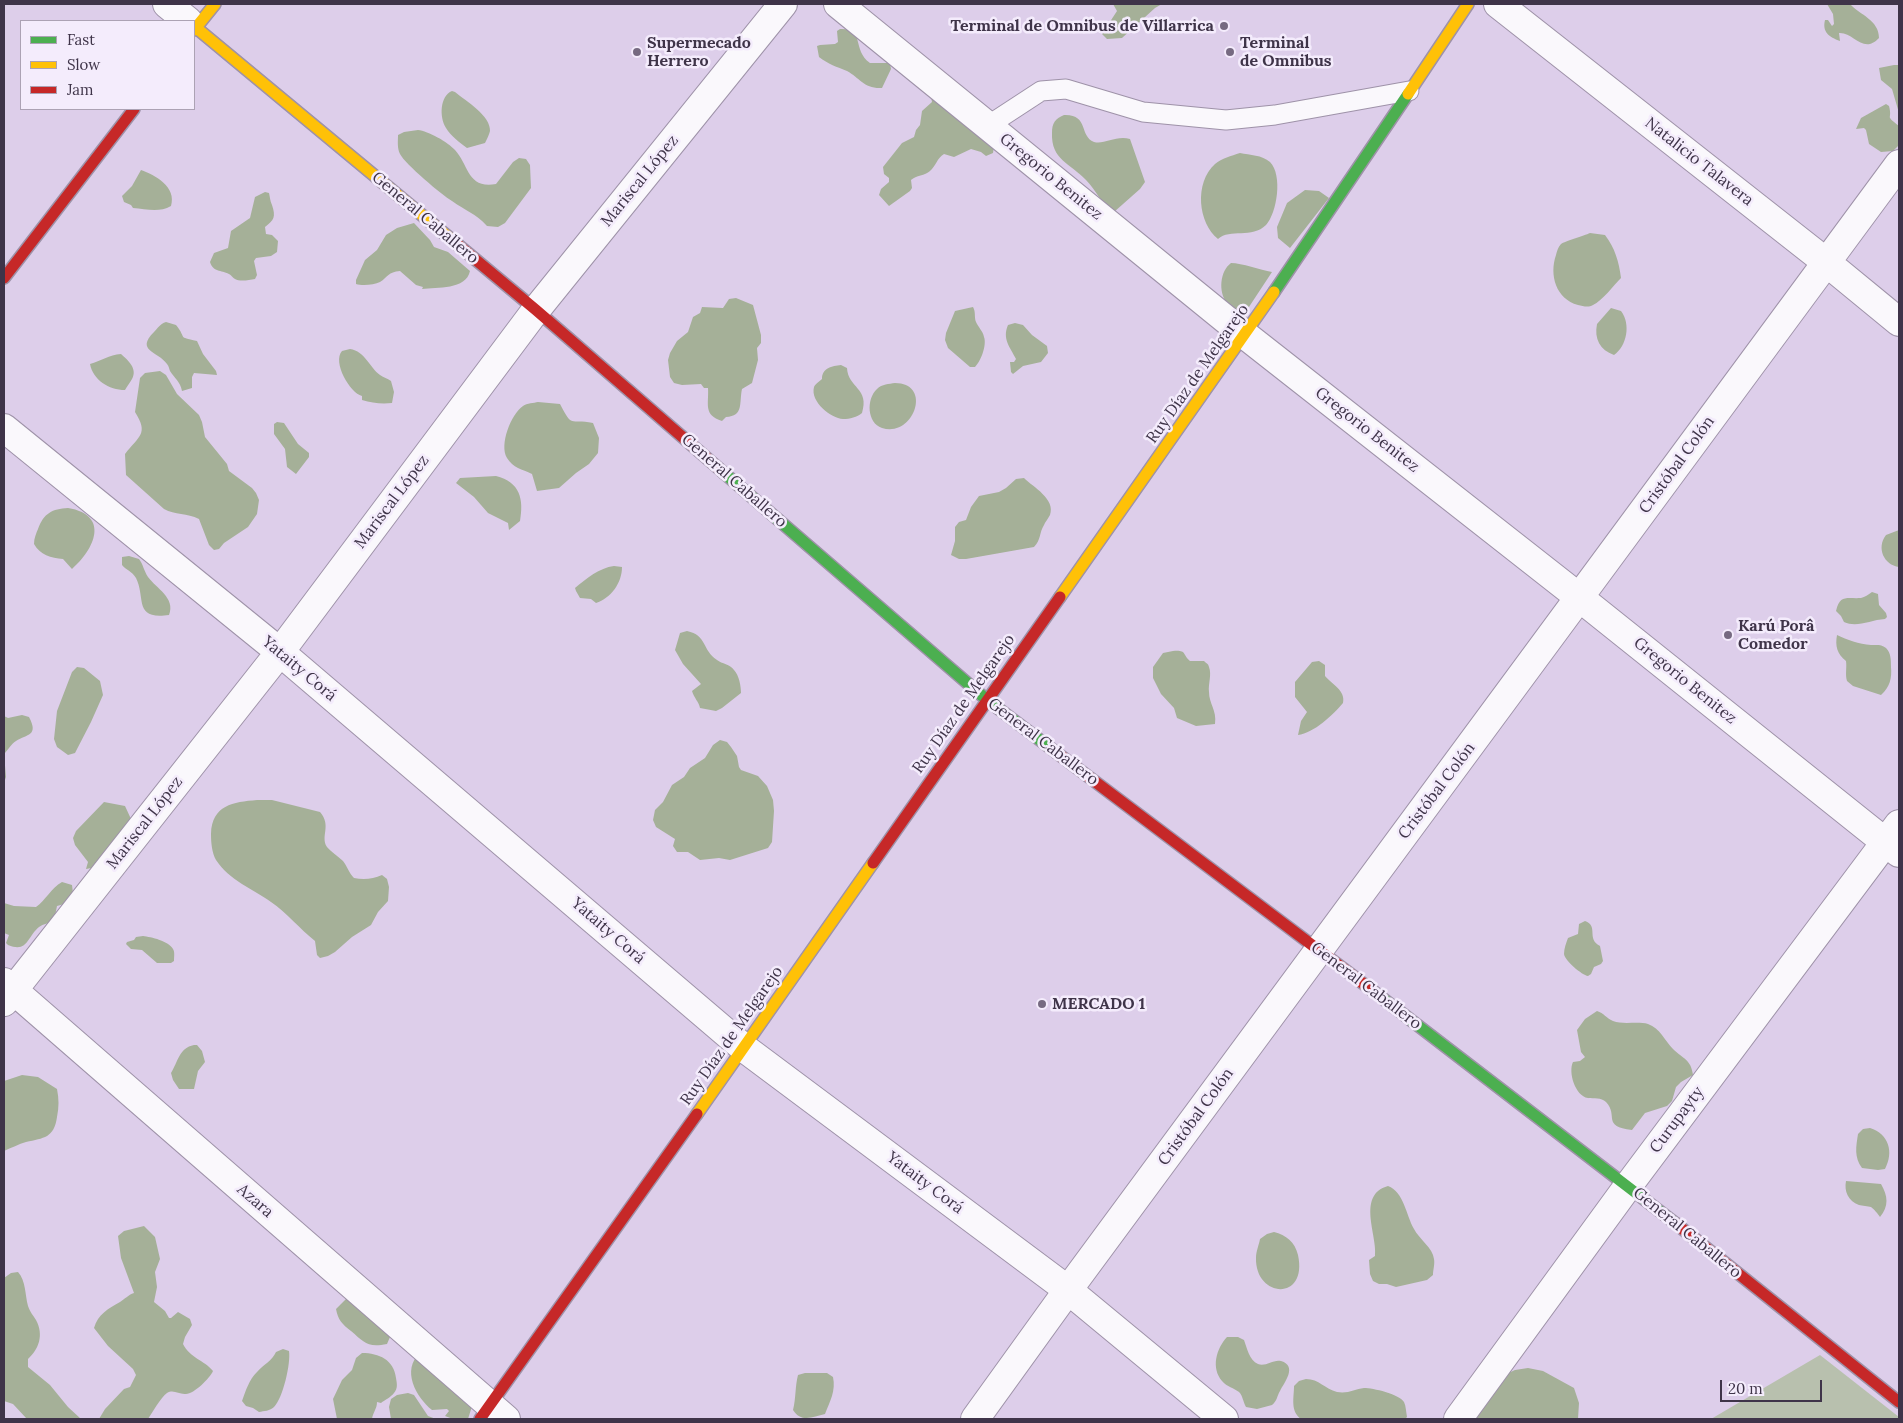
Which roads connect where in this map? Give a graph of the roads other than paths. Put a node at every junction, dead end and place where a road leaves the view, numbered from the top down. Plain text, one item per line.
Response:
1 (167, 4) edge
2 (215, 4) edge
3 (783, 4) edge
4 (838, 4) edge
5 (1468, 4) edge
6 (1498, 4) edge
7 (186, 20) edge
8 (195, 24) edge
9 (195, 28) edge
10 (1408, 91) junction
11 (133, 110) edge
12 (988, 126) junction
13 (1899, 164) edge
14 (1826, 262) junction
15 (4, 278) edge
16 (536, 310) junction
17 (1899, 322) edge
18 (1245, 335) junction
19 (4, 428) edge
20 (1580, 598) junction
21 (280, 652) junction
22 (987, 700) junction
23 (1895, 840) edge
24 (1319, 950) junction
25 (7, 991) edge
26 (744, 1048) junction
27 (1628, 1186) junction
28 (1068, 1290) junction
29 (1899, 1402) edge
30 (492, 1415) edge
31 (975, 1419) edge
32 (1224, 1419) edge
33 (1458, 1419) edge

1 - 7 street, General Caballero
2 - 8 street
3 - 16 street, Mariscal López
4 - 12 street, Gregorio Benitez
5 - 10 street, Ruy Díaz de Melgarejo
6 - 14 street, Natalicio Talavera
9 - 16 street, General Caballero
10 - 12 lane
10 - 18 street, Ruy Díaz de Melgarejo
11 - 15 street
12 - 18 street, Gregorio Benitez
13 - 14 street, Cristóbal Colón
14 - 17 street, Natalicio Talavera
14 - 20 street, Cristóbal Colón
16 - 21 street, Mariscal López
16 - 22 street, General Caballero
18 - 20 street, Gregorio Benitez
18 - 22 street, Ruy Díaz de Melgarejo
19 - 21 street, Yataity Corá
20 - 23 street, Gregorio Benitez
20 - 24 street, Cristóbal Colón
21 - 25 street, Mariscal López
21 - 26 street, Yataity Corá
22 - 24 street, General Caballero
22 - 26 street, Ruy Díaz de Melgarejo
23 - 27 street, Curupayty
24 - 27 street, General Caballero
24 - 28 street, Cristóbal Colón
25 - 30 street, Azara
26 - 28 street, Yataity Corá
26 - 30 street, Ruy Díaz de Melgarejo
27 - 29 street, General Caballero
27 - 33 street, Curupayty
28 - 31 street, Cristóbal Colón
28 - 32 street, Yataity Corá

